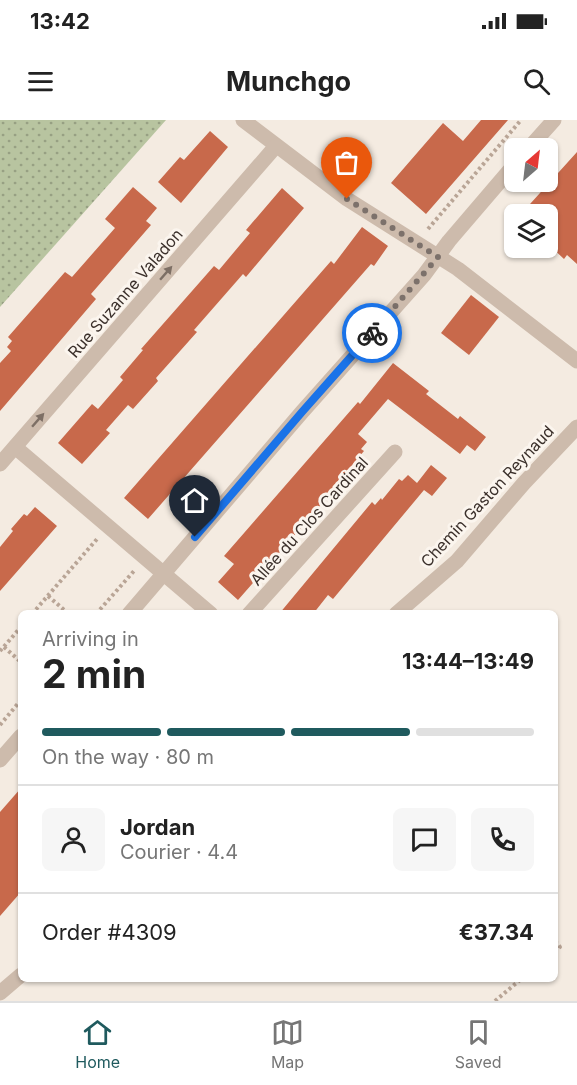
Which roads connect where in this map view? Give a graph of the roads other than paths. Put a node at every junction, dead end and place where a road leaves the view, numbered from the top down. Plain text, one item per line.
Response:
1 (243, 120) edge
2 (554, 120) edge
3 (538, 138) edge
4 (276, 146) junction
5 (504, 177) edge
6 (438, 257) junction
7 (577, 361) edge
8 (577, 427) edge
9 (15, 447) junction
10 (394, 452) dead end
11 (0, 464) edge
12 (164, 573) junction
13 (132, 610) edge
14 (206, 610) edge
15 (253, 610) edge
16 (401, 610) edge
17 (18, 739) edge
18 (0, 760) edge
19 (18, 978) edge
20 (0, 993) edge

1 - 4 street
2 - 3 street
4 - 6 street
9 -> 4 street, Rue Suzanne Valadon
5 - 6 street
6 - 7 street
6 - 12 street
8 - 16 street, Chemin Gaston Reynaud
9 - 11 street, Rue Suzanne Valadon
9 - 12 street
10 - 15 street, Allée du Clos Cardinal
12 - 13 street
12 - 14 street
17 - 18 street
19 - 20 street

